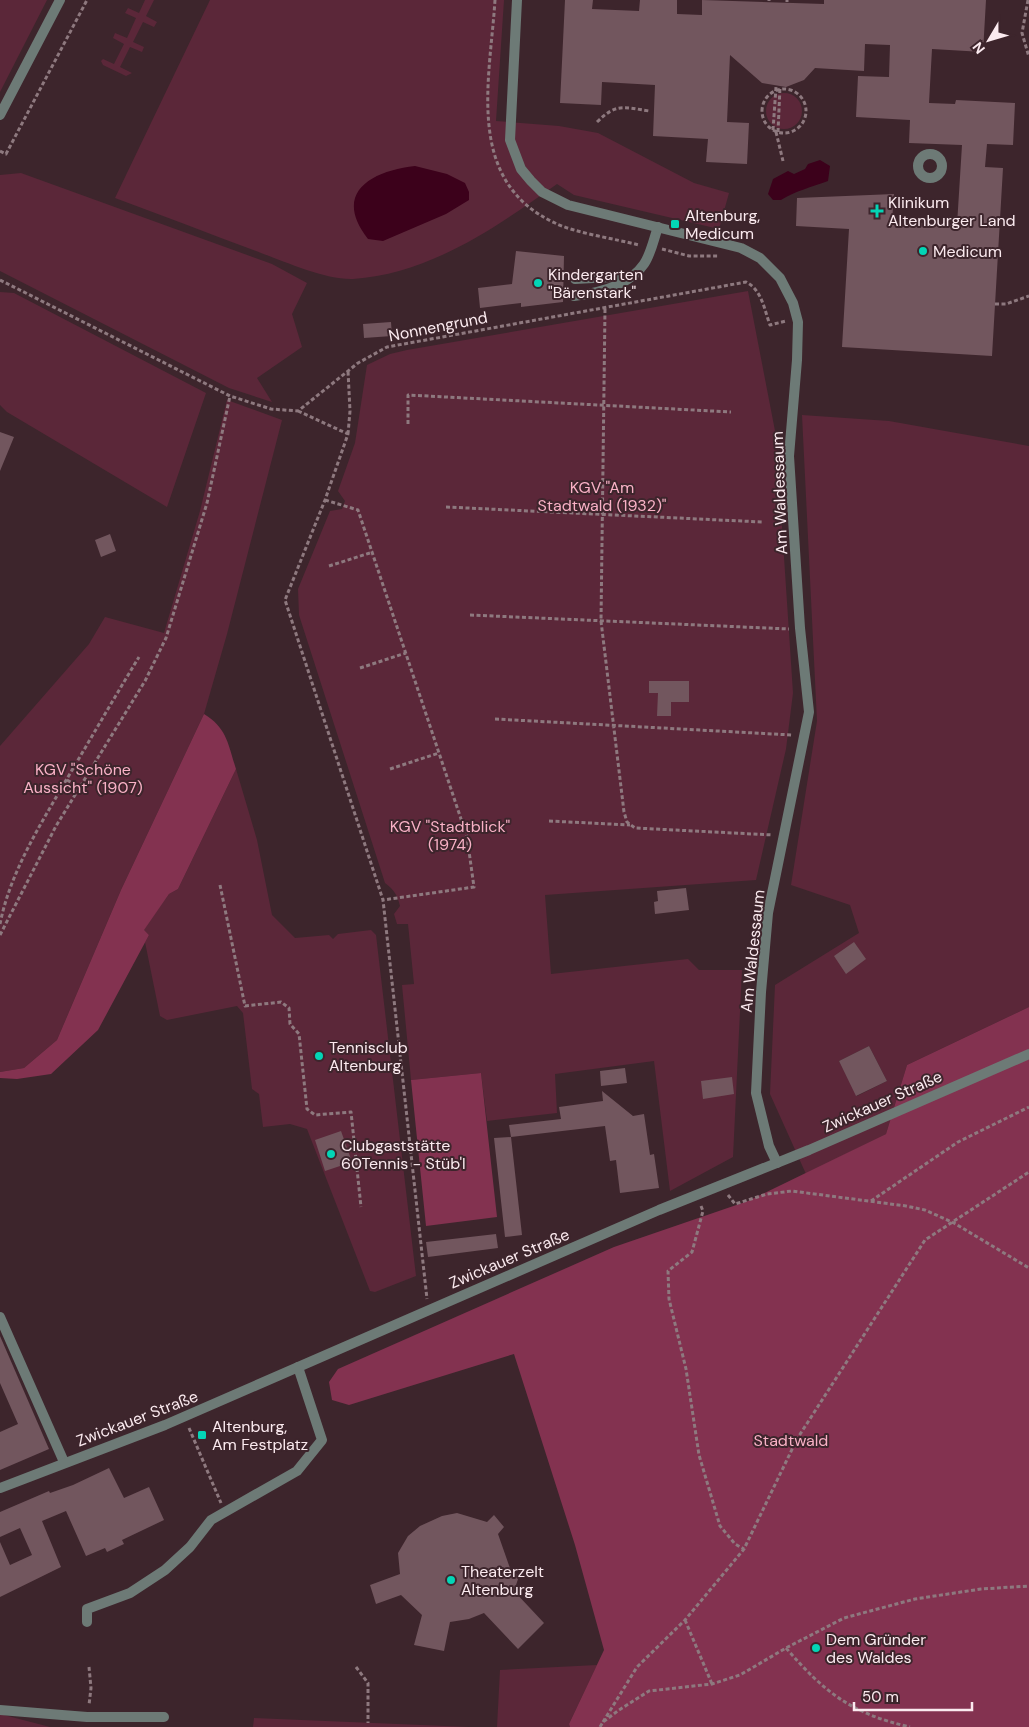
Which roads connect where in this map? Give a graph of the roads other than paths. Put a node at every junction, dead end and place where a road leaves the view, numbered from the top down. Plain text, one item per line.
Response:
1 (60, 0) edge
2 (517, 0) edge
3 (0, 115) edge
4 (658, 227) junction
5 (632, 276) junction
6 (575, 279) dead end
7 (574, 296) dead end
8 (1029, 1054) edge
9 (777, 1163) junction
10 (0, 1317) edge
11 (298, 1367) junction
12 (64, 1462) junction
13 (0, 1488) edge
14 (87, 1622) dead end
15 (0, 1710) edge
16 (164, 1717) dead end

1 - 3 street
2 - 4 street, Am Waldessaum
4 - 5 street
4 - 9 street, Am Waldessaum
5 - 6 street
5 - 7 street
8 - 9 street, Zwickauer Straße
9 - 11 street, Zwickauer Straße
10 - 12 street
11 - 12 street, Zwickauer Straße
11 - 14 street
12 - 13 street, Zwickauer Straße
15 - 16 street

